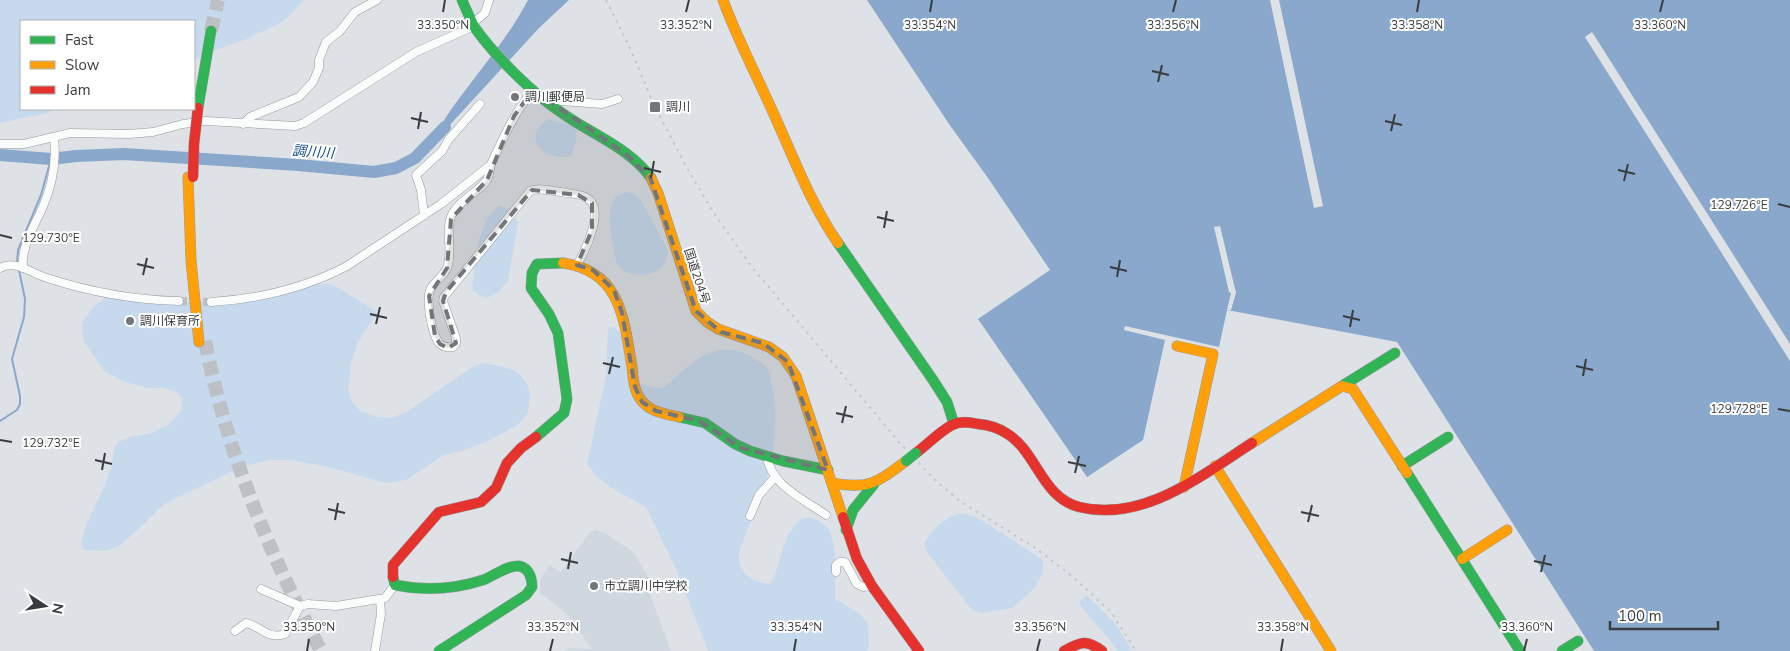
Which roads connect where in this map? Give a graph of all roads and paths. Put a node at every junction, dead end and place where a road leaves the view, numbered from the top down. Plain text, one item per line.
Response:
1 (377, 0) edge
2 (462, 0) edge
3 (489, 0) edge
4 (723, 0) edge
5 (474, 25) junction
6 (208, 30) tunnel mouth
7 (533, 90) junction
8 (618, 99) dead end
9 (546, 100) junction
10 (480, 104) dead end
11 (195, 106) edge
12 (195, 110) edge
13 (243, 124) junction
14 (55, 142) junction
15 (0, 144) edge
16 (490, 166) junction
17 (424, 215) junction
18 (577, 265) junction
19 (19, 267) junction
20 (0, 268) edge
21 (179, 301) tunnel mouth
22 (211, 302) tunnel mouth
23 (202, 342) tunnel mouth
24 (1177, 346) dead end
25 (1394, 353) dead end
26 (1342, 386) junction
27 (954, 424) junction
28 (1448, 437) dead end
29 (766, 456) junction
30 (1215, 466) junction
31 (1402, 466) junction
32 (828, 470) junction
33 (774, 477) junction
34 (832, 483) junction
35 (874, 484) junction
36 (1184, 487) junction
37 (826, 515) dead end
38 (750, 516) dead end
39 (846, 530) junction
40 (1507, 530) dead end
41 (1462, 559) junction
42 (836, 572) dead end
43 (395, 585) junction
44 (872, 586) junction
45 (261, 589) dead end
46 (380, 599) junction
47 (300, 606) junction
48 (236, 630) dead end
49 (1578, 641) dead end
50 (375, 651) edge
51 (439, 651) edge
52 (919, 651) edge
53 (1064, 651) edge
54 (1102, 651) edge
55 (1331, 651) edge
56 (1520, 651) edge
57 (1562, 651) edge

1 - 13 street
2 - 5 main road, 国道204号
3 - 5 street
4 - 27 main road
5 - 7 main road, 国道204号
5 - 13 street
6 - 11 main road
7 - 9 main road, 国道204号
7 - 16 street
8 - 9 street
9 - 32 main road, 国道204号
10 - 17 street
12 - 23 main road
13 - 14 street
14 - 15 street
14 - 19 street
16 - 17 street
16 - 18 street
17 - 22 street
18 - 29 main road
18 - 43 main road
19 - 20 street
19 - 21 street
24 - 36 main road
25 - 26 main road
26 - 30 main road
26 - 31 main road
27 - 35 main road, bridge
27 - 36 main road
28 - 31 main road
29 - 32 main road
29 - 33 street
30 - 36 main road
30 - 55 main road
31 - 41 main road
32 - 34 main road, 国道204号
33 - 37 street
33 - 38 street
34 - 35 main road
34 - 39 main road, 国道204号
35 - 39 main road
39 - 44 main road, 国道204号
40 - 41 main road
41 - 56 main road
42 - 44 street
43 - 46 street
43 - 51 main road
44 - 52 main road, 国道204号
45 - 47 street
46 - 47 street
46 - 50 street
47 - 48 street
49 - 57 main road
53 - 54 main road

